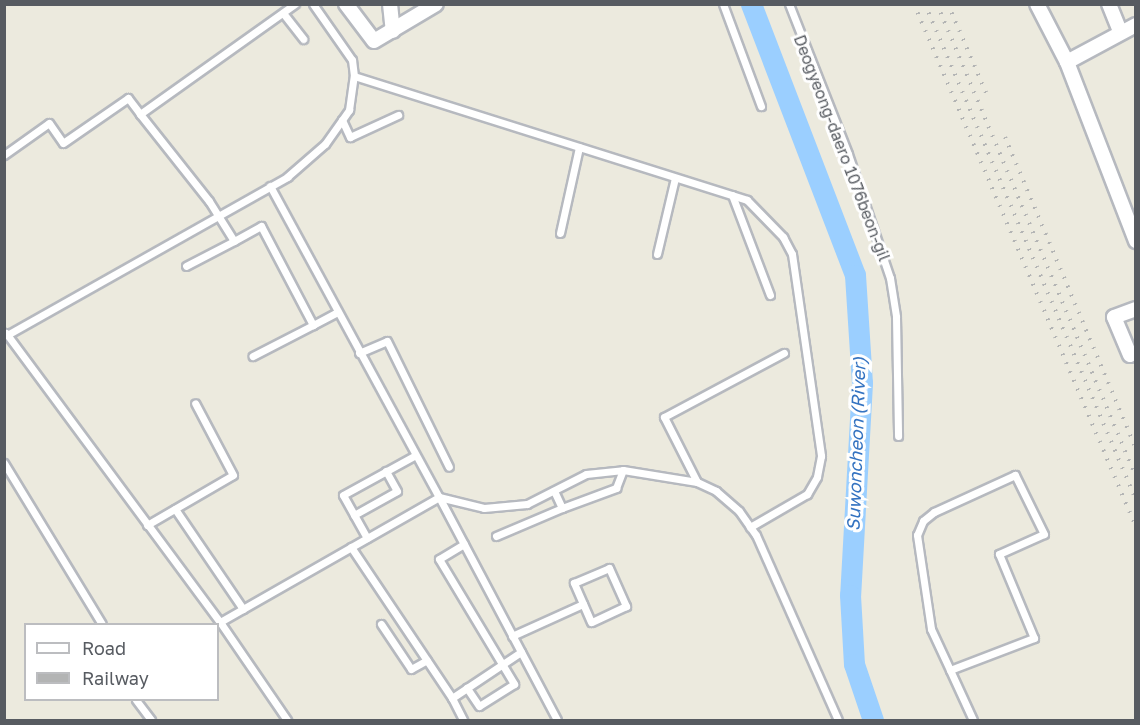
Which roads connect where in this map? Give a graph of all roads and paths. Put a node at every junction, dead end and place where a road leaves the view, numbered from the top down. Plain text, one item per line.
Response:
1 (295, 4) edge
2 (313, 4) edge
3 (345, 4) edge
4 (390, 4) edge
5 (436, 4) edge
6 (723, 4) edge
7 (789, 4) edge
8 (1037, 4) edge
9 (1108, 4) edge
10 (283, 12) junction
11 (1136, 25) edge
12 (393, 31) junction
13 (1118, 32) junction
14 (303, 39) dead end
15 (1067, 62) junction
16 (354, 76) junction
17 (761, 106) dead end
18 (140, 114) junction
19 (398, 115) dead end
20 (342, 120) junction
21 (579, 147) junction
22 (4, 155) edge
23 (675, 178) junction
24 (270, 186) junction
25 (732, 195) junction
26 (218, 214) junction
27 (560, 232) dead end
28 (234, 241) junction
29 (1136, 241) edge
30 (657, 254) dead end
31 (186, 266) dead end
32 (771, 295) dead end
33 (1136, 309) edge
34 (337, 312) junction
35 (314, 325) junction
36 (6, 333) edge
37 (359, 353) junction
38 (784, 353) dead end
39 (1130, 355) dead end
40 (254, 356) dead end
41 (195, 403) dead end
42 (898, 436) dead end
43 (414, 456) junction
44 (4, 463) edge
45 (449, 466) dead end
46 (623, 470) junction
47 (386, 471) junction
48 (697, 482) junction
49 (554, 491) junction
50 (439, 497) junction
51 (562, 508) junction
52 (175, 509) junction
53 (354, 515) junction
54 (147, 525) junction
55 (750, 526) junction
56 (496, 536) dead end
57 (367, 538) junction
58 (464, 544) junction
59 (351, 547) junction
60 (583, 604) junction
61 (243, 609) junction
62 (220, 622) junction
63 (101, 623) edge
64 (381, 624) dead end
65 (512, 636) junction
66 (521, 652) junction
67 (427, 660) junction
68 (502, 665) junction
69 (950, 670) junction
70 (467, 688) junction
71 (452, 698) junction
72 (137, 701) edge
73 (151, 720) edge
74 (287, 720) edge
75 (463, 720) edge
76 (557, 720) edge
77 (838, 720) edge
78 (973, 720) edge

1 - 10 lane
2 - 16 lane
3 - 12 street
4 - 12 street
5 - 12 street
6 - 17 lane
7 - 42 lane, Deogyeong-daero 1076beon-gil
8 - 15 street
9 - 13 street
10 - 14 lane
10 - 18 lane
11 - 13 street
13 - 15 street
15 - 29 street
16 - 20 lane
16 - 21 lane
18 - 22 lane
18 - 26 lane
19 - 20 lane
20 - 24 lane
21 - 23 lane
21 - 27 lane
23 - 25 lane
23 - 30 lane
24 - 26 lane
24 - 34 lane
25 - 32 lane
25 - 55 lane
26 - 28 lane
26 - 36 lane
28 - 31 lane
28 - 35 lane
33 - 39 street
34 - 35 lane
34 - 37 lane
35 - 40 lane
36 - 54 lane
37 - 43 lane
37 - 45 lane
38 - 48 lane
41 - 52 lane
43 - 47 lane
43 - 50 lane
44 - 63 lane
46 - 48 lane
46 - 49 lane
46 - 51 lane
47 - 53 lane
47 - 53 lane
48 - 55 lane
49 - 50 lane
49 - 51 lane
50 - 57 lane
50 - 58 lane
51 - 56 lane
52 - 54 lane
52 - 61 lane
53 - 57 lane
54 - 62 lane
55 - 77 lane
57 - 59 lane
58 - 65 lane
58 - 68 lane
59 - 61 lane
59 - 67 lane
60 - 60 lane
60 - 65 lane
61 - 62 lane
62 - 74 lane
64 - 67 lane
65 - 66 lane
66 - 68 lane
66 - 76 lane
67 - 71 lane
68 - 70 lane
68 - 70 lane
69 - 69 lane
69 - 78 lane
70 - 71 lane
71 - 75 lane
72 - 73 lane

